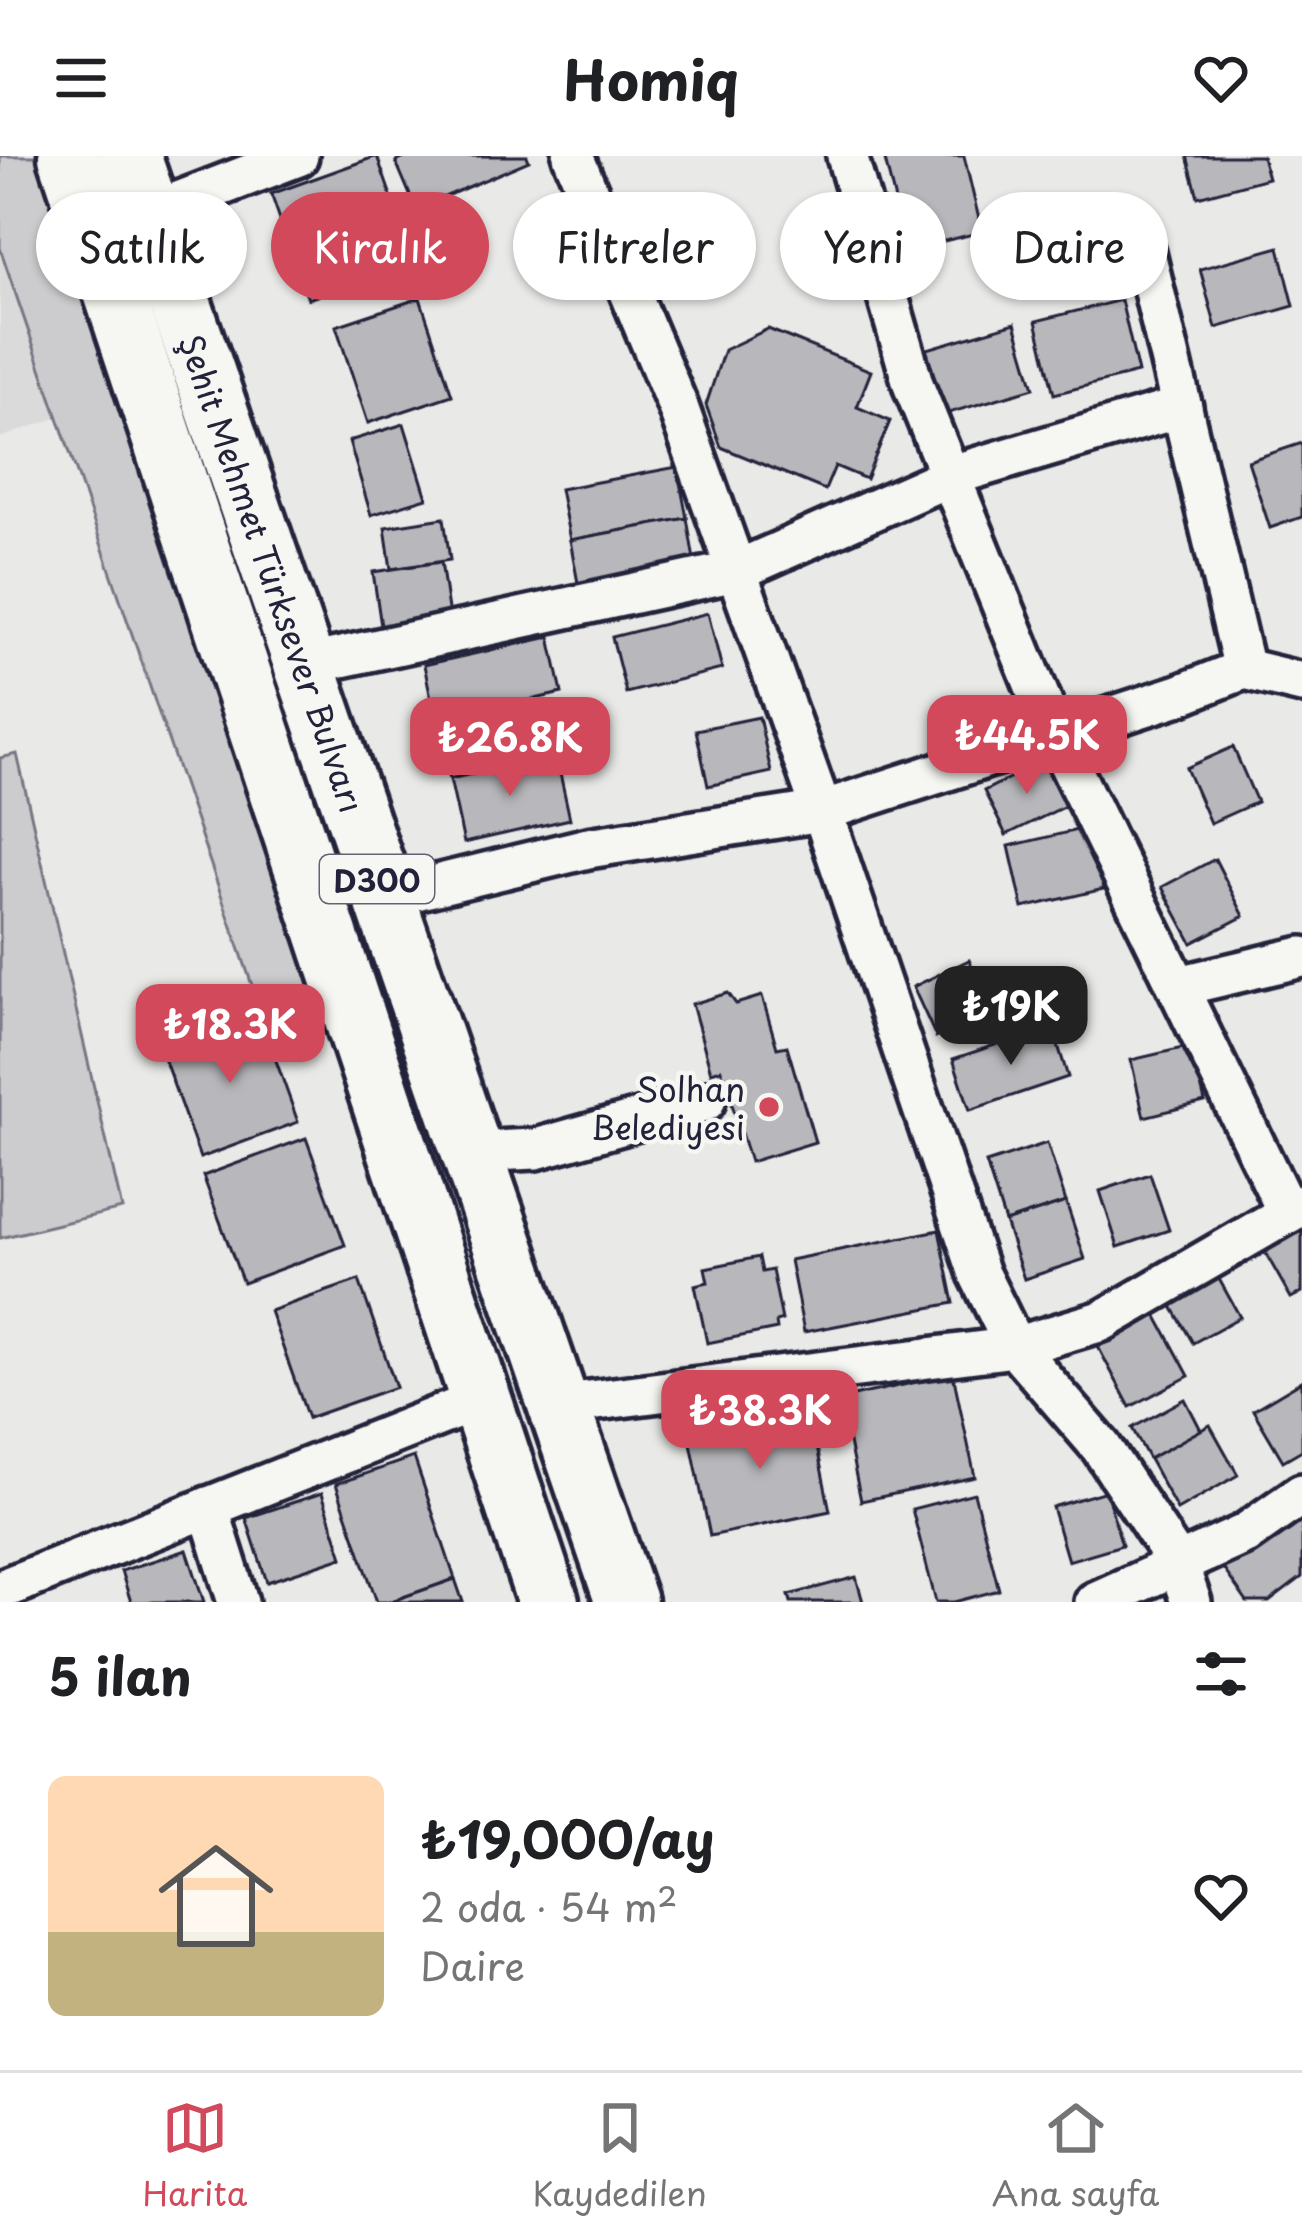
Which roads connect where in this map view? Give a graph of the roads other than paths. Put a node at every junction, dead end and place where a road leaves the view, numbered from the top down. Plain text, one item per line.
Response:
1 (69, 156) edge
2 (130, 156) edge
3 (298, 156) edge
4 (573, 156) edge
5 (847, 156) edge
6 (143, 192) edge
7 (205, 192) edge
8 (180, 300) edge
9 (1156, 300) edge
10 (1182, 406) junction
11 (952, 475) junction
12 (736, 571) junction
13 (305, 665) junction
14 (1244, 669) junction
15 (1302, 683) edge
16 (1054, 734) junction
17 (822, 811) junction
18 (383, 898) junction
19 (1302, 957) edge
20 (1179, 986) junction
21 (705, 1101) dead end
22 (471, 1152) junction
23 (404, 1167) junction
24 (1295, 1209) edge
25 (1015, 1347) junction
26 (481, 1399) junction
27 (558, 1405) junction
28 (1302, 1494) edge
29 (208, 1508) junction
30 (1178, 1564) junction
31 (0, 1590) edge
32 (238, 1602) edge
33 (548, 1602) edge
34 (626, 1602) edge
35 (1095, 1602) edge
36 (1191, 1602) edge

1 - 23 highway, Şehit Mehmet Türksever Bulvarı / D300
2 - 6 highway, Şehit Mehmet Türksever Bulvarı / D300
3 - 7 street
4 - 12 street
5 - 11 street
8 - 13 highway, Şehit Mehmet Türksever Bulvarı / D300
9 - 10 street
10 - 11 street
10 - 14 street
11 - 12 street
11 - 16 street
12 - 13 street
12 - 17 street
13 - 18 highway, Şehit Mehmet Türksever Bulvarı / D300
14 - 15 street
14 - 16 street
16 - 17 street
16 - 20 street
17 - 18 street
17 - 25 street
18 - 22 highway, Şehit Mehmet Türksever Bulvarı / D300
19 - 20 street
20 - 24 street
21 - 22 street
22 - 23 highway
22 - 27 highway, Şehit Mehmet Türksever Bulvarı / D300
23 - 26 highway, Şehit Mehmet Türksever Bulvarı / D300
24 - 25 street
25 - 27 street
25 - 30 street
26 - 29 street
26 - 33 highway, Şehit Mehmet Türksever Bulvarı / D300
27 - 34 highway, Şehit Mehmet Türksever Bulvarı / D300
28 - 30 street
29 - 31 street
29 - 32 street
30 - 35 street
30 - 36 street

